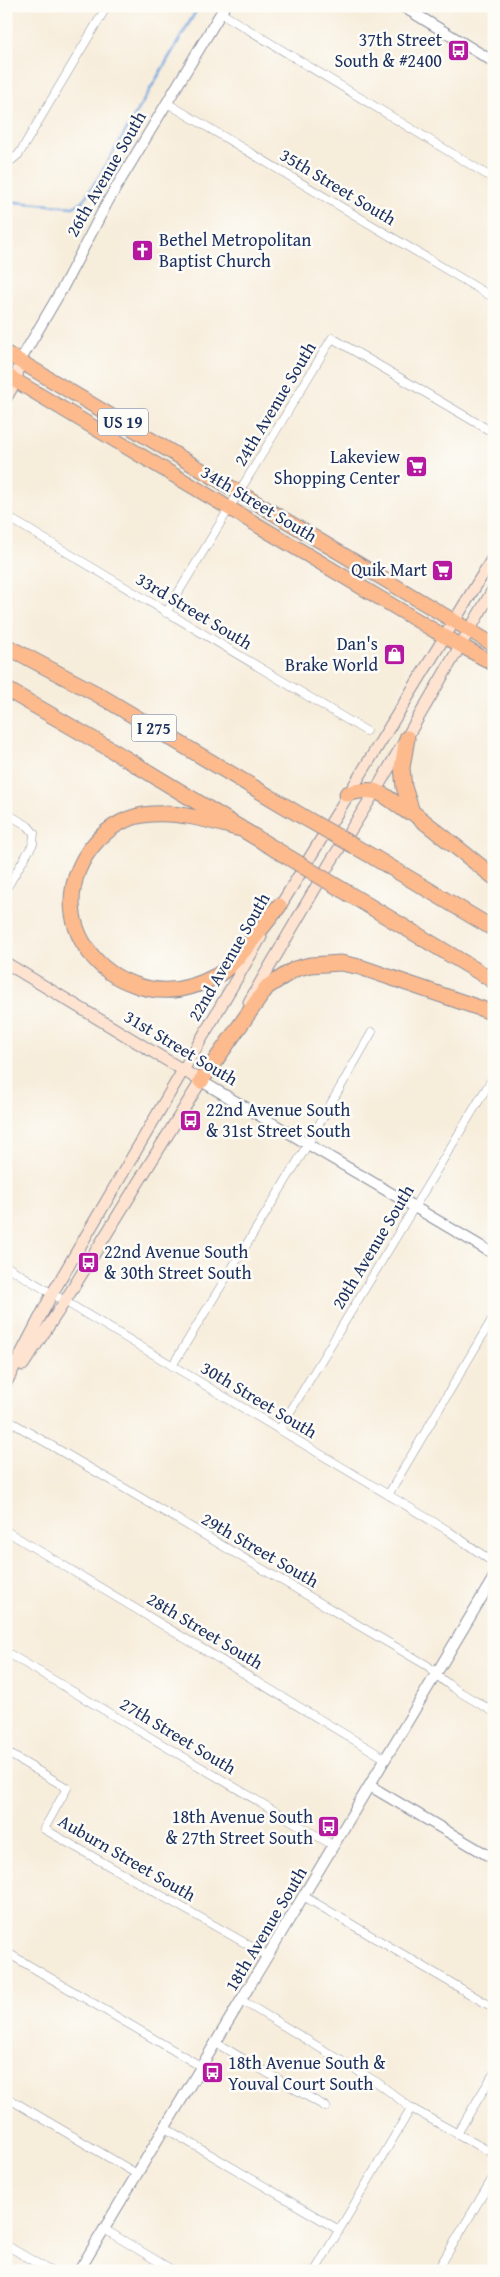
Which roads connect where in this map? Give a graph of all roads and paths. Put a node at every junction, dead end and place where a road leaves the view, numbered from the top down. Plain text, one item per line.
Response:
1 (107, 6) edge
2 (402, 6) edge
3 (223, 10) edge
4 (494, 62) edge
5 (167, 104) junction
6 (9, 159) edge
7 (494, 179) edge
8 (494, 298) edge
9 (6, 353) edge
10 (20, 361) junction
11 (6, 370) edge
12 (11, 378) edge
13 (6, 398) edge
14 (494, 433) edge
15 (240, 492) junction
16 (230, 509) junction
17 (6, 516) edge
18 (494, 556) edge
19 (494, 588) edge
20 (166, 613) junction
21 (453, 620) junction
22 (470, 631) junction
23 (444, 636) junction
24 (494, 645) edge
25 (6, 646) edge
26 (461, 646) junction
27 (494, 664) edge
28 (6, 689) edge
29 (366, 731) dead end
30 (407, 738) junction
31 (376, 790) junction
32 (347, 794) junction
33 (412, 812) junction
34 (6, 813) edge
35 (241, 829) junction
36 (494, 877) edge
37 (6, 889) edge
38 (279, 906) junction
39 (494, 929) edge
40 (6, 963) edge
41 (494, 981) edge
42 (494, 1012) edge
43 (372, 1032) dead end
44 (184, 1070) junction
45 (492, 1079) dead end
46 (201, 1081) junction
47 (308, 1143) junction
48 (415, 1207) junction
49 (494, 1254) edge
50 (6, 1266) edge
51 (52, 1294) junction
52 (66, 1302) junction
53 (494, 1316) edge
54 (172, 1366) junction
55 (6, 1382) edge
56 (6, 1389) edge
57 (6, 1419) edge
58 (279, 1430) junction
59 (388, 1495) junction
60 (6, 1531) edge
61 (494, 1563) edge
62 (494, 1577) edge
63 (6, 1652) edge
64 (436, 1676) junction
65 (494, 1712) edge
66 (6, 1752) edge
67 (386, 1759) junction
68 (370, 1786) junction
69 (334, 1846) junction
70 (494, 1859) edge
71 (304, 1897) junction
72 (6, 1952) edge
73 (268, 1956) junction
74 (241, 2000) junction
75 (494, 2008) edge
76 (216, 2042) junction
77 (202, 2067) junction
78 (494, 2073) edge
79 (6, 2097) edge
80 (326, 2108) dead end
81 (411, 2108) junction
82 (165, 2128) junction
83 (457, 2134) junction
84 (494, 2154) edge
85 (137, 2174) junction
86 (494, 2176) edge
87 (104, 2229) junction
88 (339, 2230) junction
89 (6, 2245) edge
90 (50, 2271) edge
91 (79, 2271) edge
92 (174, 2271) edge
93 (315, 2271) edge
94 (437, 2271) edge

1 - 6 street
2 - 4 street
3 - 5 street, 26th Avenue South
3 - 7 street
5 - 8 street, 35th Street South
5 - 10 street, 26th Avenue South
9 - 10 highway, 34th Street South / US 19
10 - 11 main road, 26th Avenue South
10 - 12 main road, 26th Avenue South
10 - 15 highway, 34th Street South / US 19
12 - 13 main road, 26th Avenue South
12 - 16 highway, 34th Street South / US 19
14 - 15 street, 24th Avenue South
15 - 16 street, 24th Avenue South
15 - 21 highway, 34th Street South / US 19
16 - 20 street, 24th Avenue South
16 - 23 highway, 34th Street South / US 19
17 - 20 street, 33rd Street South
18 - 21 main road, 22nd Avenue South
19 - 22 main road
20 - 29 street, 33rd Street South
21 - 22 highway, 34th Street South / US 19
21 - 23 main road, 22nd Avenue South
22 - 24 highway, 34th Street South / US 19
22 - 26 main road
23 - 26 highway, 34th Street South / US 19
23 - 32 main road, 22nd Avenue South
25 - 39 highway, I 275, bridge
26 - 27 highway, 34th Street South / US 19
26 - 30 main road
28 - 35 highway, I 275
30 - 31 main road
30 - 33 highway
31 - 32 highway
31 - 33 highway
31 - 46 main road
32 - 38 main road, 22nd Avenue South
33 - 36 highway
34 - 37 street
35 - 38 highway
35 - 41 highway, I 275, bridge
38 - 44 main road, 22nd Avenue South
40 - 44 main road, 31st Street South
42 - 46 highway
43 - 47 street
44 - 46 main road, 31st Street South
44 - 51 main road, 22nd Avenue South
45 - 48 street, 20th Avenue South
46 - 47 street, 31st Street South
46 - 52 main road
47 - 48 street, 31st Street South
47 - 54 street
48 - 49 street, 31st Street South
48 - 58 street, 20th Avenue South
50 - 51 street, 30th Street South
51 - 52 street, 30th Street South
51 - 55 main road, 22nd Avenue South
52 - 54 street, 30th Street South
52 - 56 main road
53 - 59 street
54 - 58 street, 30th Street South
57 - 64 street, 29th Street South
58 - 59 street, 30th Street South
59 - 61 street, 30th Street South
60 - 67 street, 28th Street South
62 - 64 street, 18th Avenue South
63 - 69 street, 27th Street South
64 - 65 street, 29th Street South
64 - 67 street, 18th Avenue South
66 - 73 street, Auburn Street South
67 - 68 street, 18th Avenue South
68 - 69 street, 18th Avenue South
68 - 70 street
69 - 71 street, 18th Avenue South
71 - 73 street, 18th Avenue South
71 - 75 street
72 - 77 street
73 - 74 street, 18th Avenue South
74 - 76 street, 18th Avenue South
74 - 81 street
76 - 77 street, 18th Avenue South
76 - 80 street
77 - 82 street, 18th Avenue South
78 - 83 street
79 - 85 street
81 - 83 street
81 - 88 street
82 - 85 street, 18th Avenue South
82 - 88 street
83 - 84 street
85 - 87 street, 18th Avenue South
86 - 94 street
87 - 91 street, 18th Avenue South
87 - 92 street
88 - 93 street
89 - 90 street

